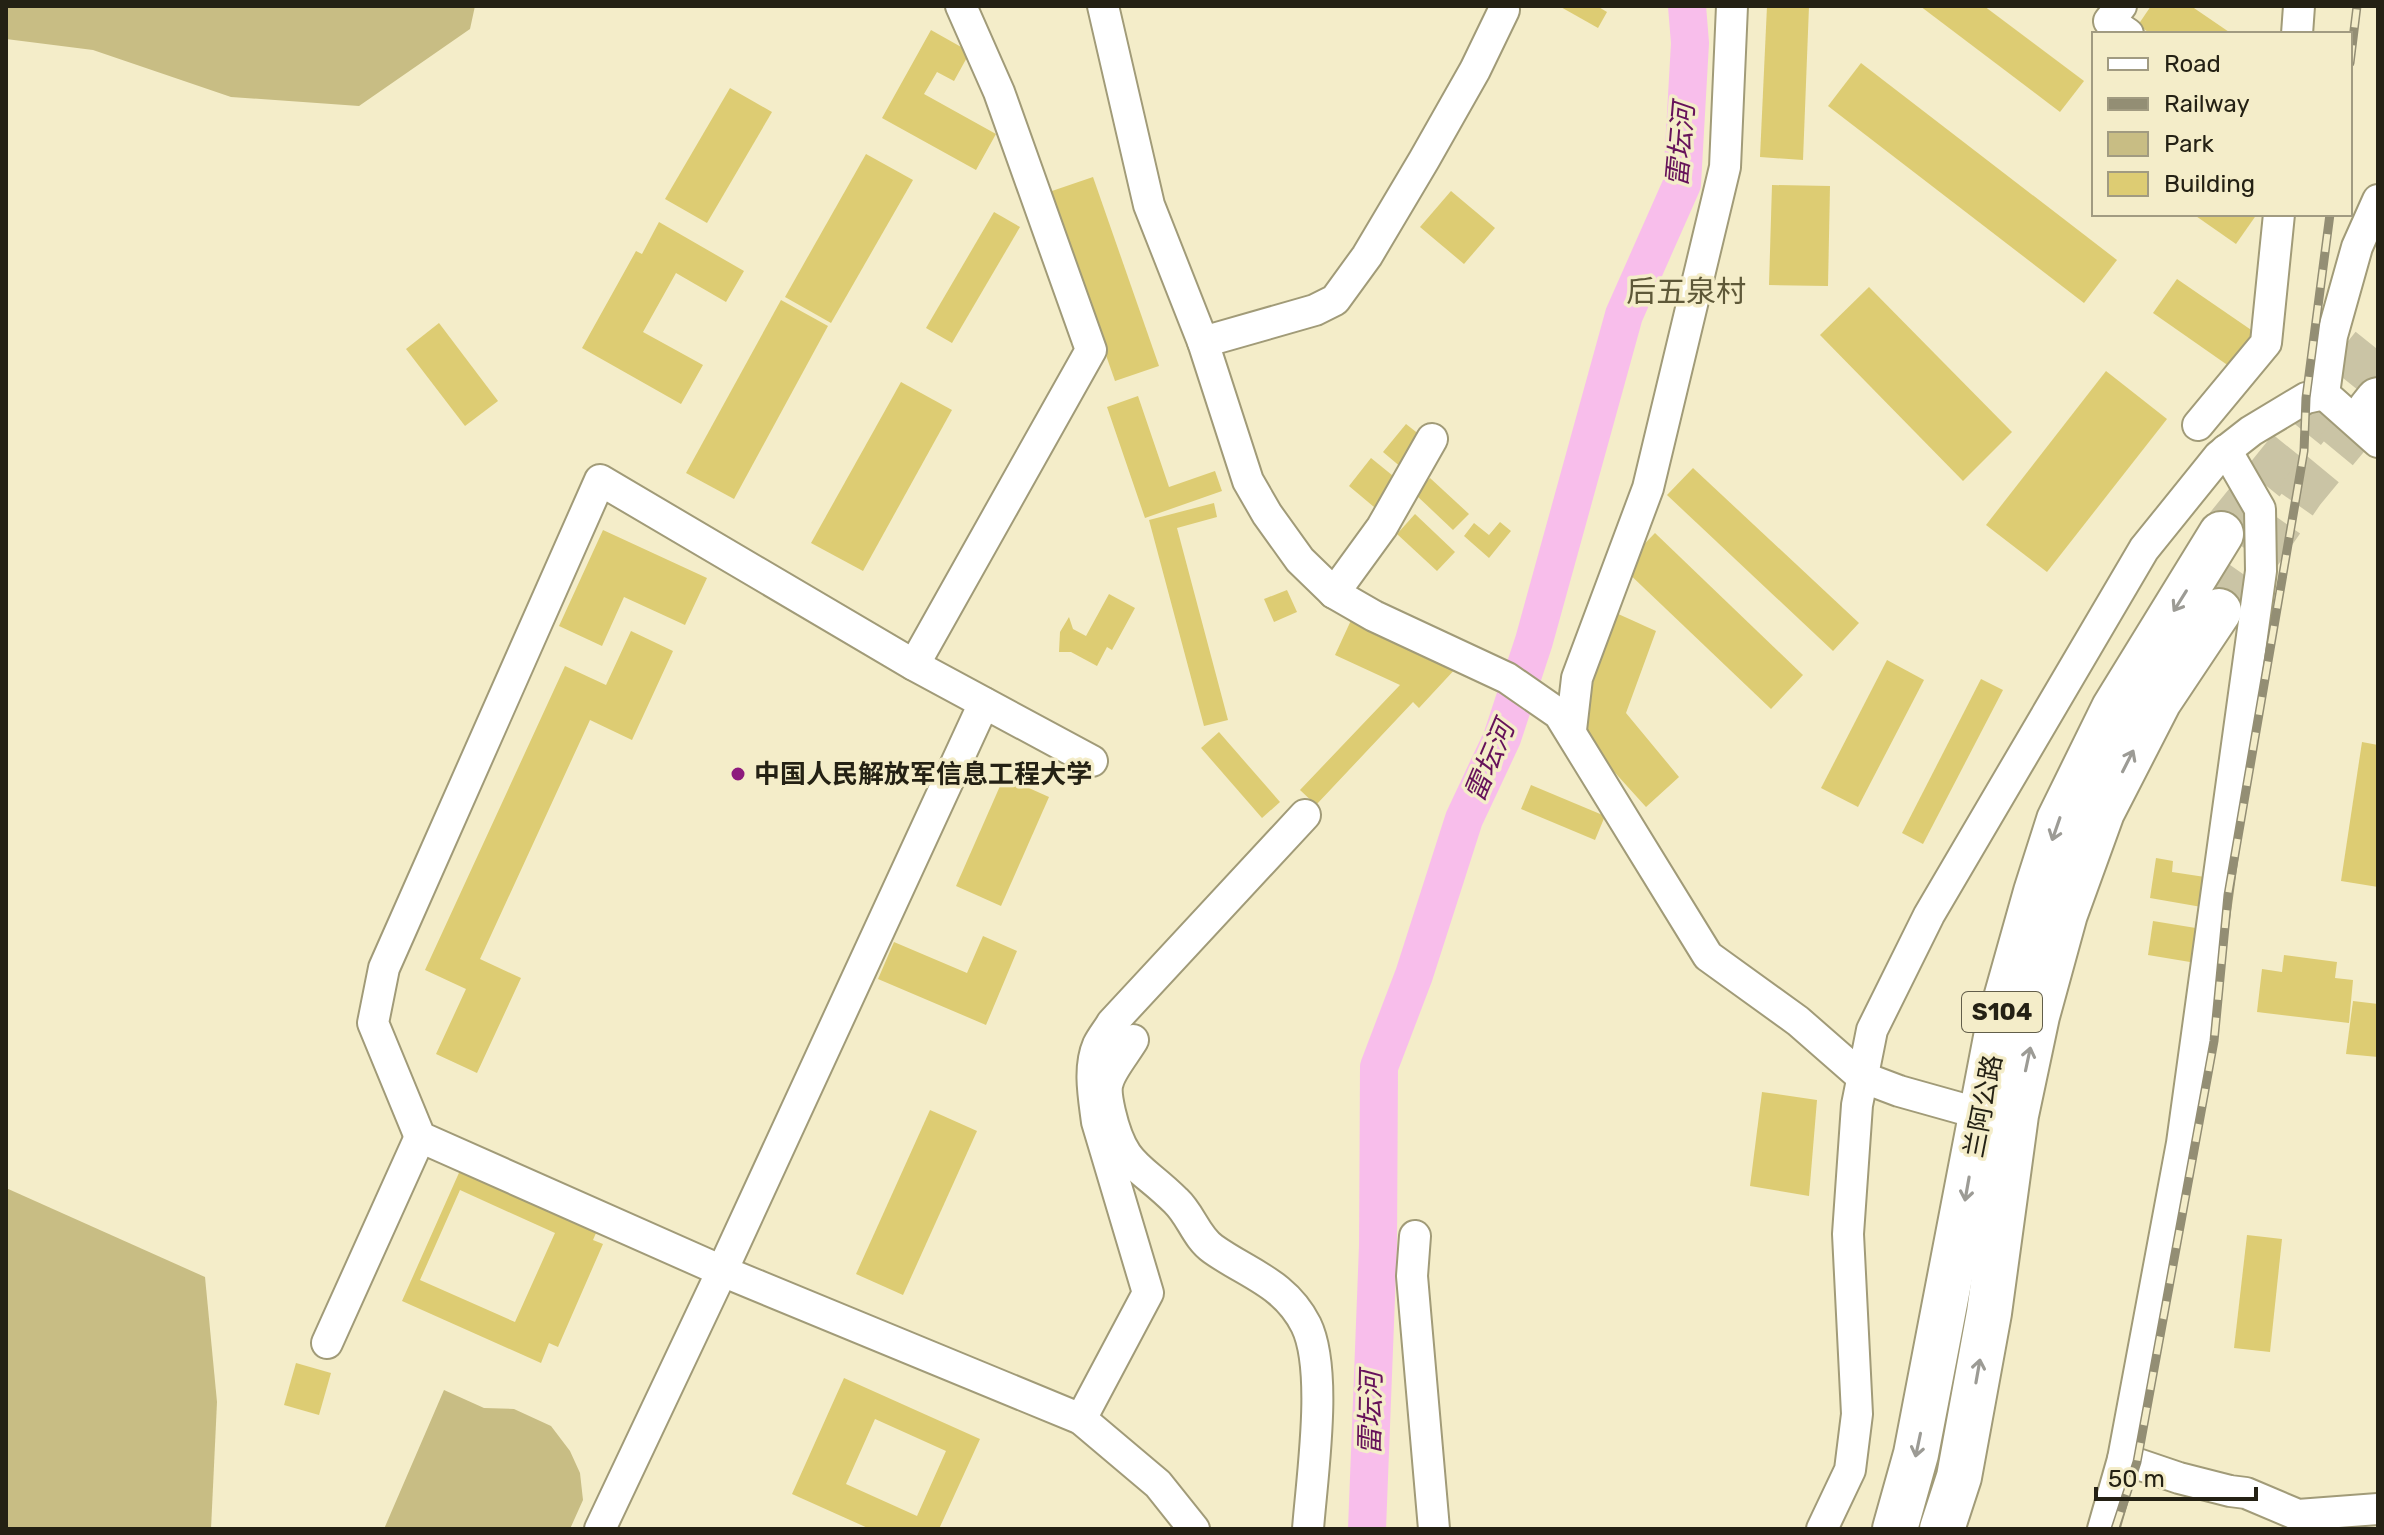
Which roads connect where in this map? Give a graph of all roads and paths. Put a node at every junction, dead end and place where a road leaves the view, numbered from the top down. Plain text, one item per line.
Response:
1 (961, 6) edge
2 (1103, 6) edge
3 (1503, 6) edge
4 (1732, 6) edge
5 (2121, 6) edge
6 (2299, 6) edge
7 (2125, 32) edge
8 (2297, 32) edge
9 (2378, 200) edge
10 (2279, 216) edge
11 (1203, 342) junction
12 (2324, 394) junction
13 (2375, 418) edge
14 (2198, 425) dead end
15 (1432, 439) dead end
16 (2226, 450) junction
17 (2221, 534) tunnel mouth
18 (1334, 593) junction
19 (2219, 611) tunnel mouth
20 (914, 665) junction
21 (984, 703) junction
22 (1565, 722) junction
23 (1092, 761) dead end
24 (1305, 815) dead end
25 (1133, 1040) dead end
26 (1862, 1077) junction
27 (1998, 1115) junction
28 (420, 1137) junction
29 (1415, 1236) dead end
30 (722, 1271) junction
31 (327, 1343) dead end
32 (1081, 1419) junction
33 (2123, 1459) junction
34 (2378, 1509) edge
35 (600, 1529) edge
36 (1194, 1529) edge
37 (1308, 1529) edge
38 (1434, 1529) edge
39 (1822, 1529) edge
40 (1895, 1529) edge
41 (1942, 1529) edge
42 (2103, 1529) edge

1 - 20 street
2 - 11 street
3 - 11 street
4 - 22 street
5 - 7 street
6 - 8 street
9 - 12 street
10 - 14 street
11 - 18 street
12 - 13 street
12 - 16 street
15 - 18 street
16 - 26 street
16 - 33 street
17 -> 27 highway, 兰阿公路 / S104
18 - 22 street
27 -> 19 highway, 兰阿公路 / S104
20 - 21 street
20 - 28 street
21 - 23 street
21 - 30 street
22 - 26 street
24 - 32 street
25 - 37 street
26 - 27 street
26 - 39 street
27 -> 40 highway, 兰阿公路 / S104
41 -> 27 highway, 兰阿公路 / S104
28 - 30 street
28 - 31 street
29 - 38 street
30 - 32 street
30 - 35 street
32 - 36 street
33 - 34 street
33 - 42 street

